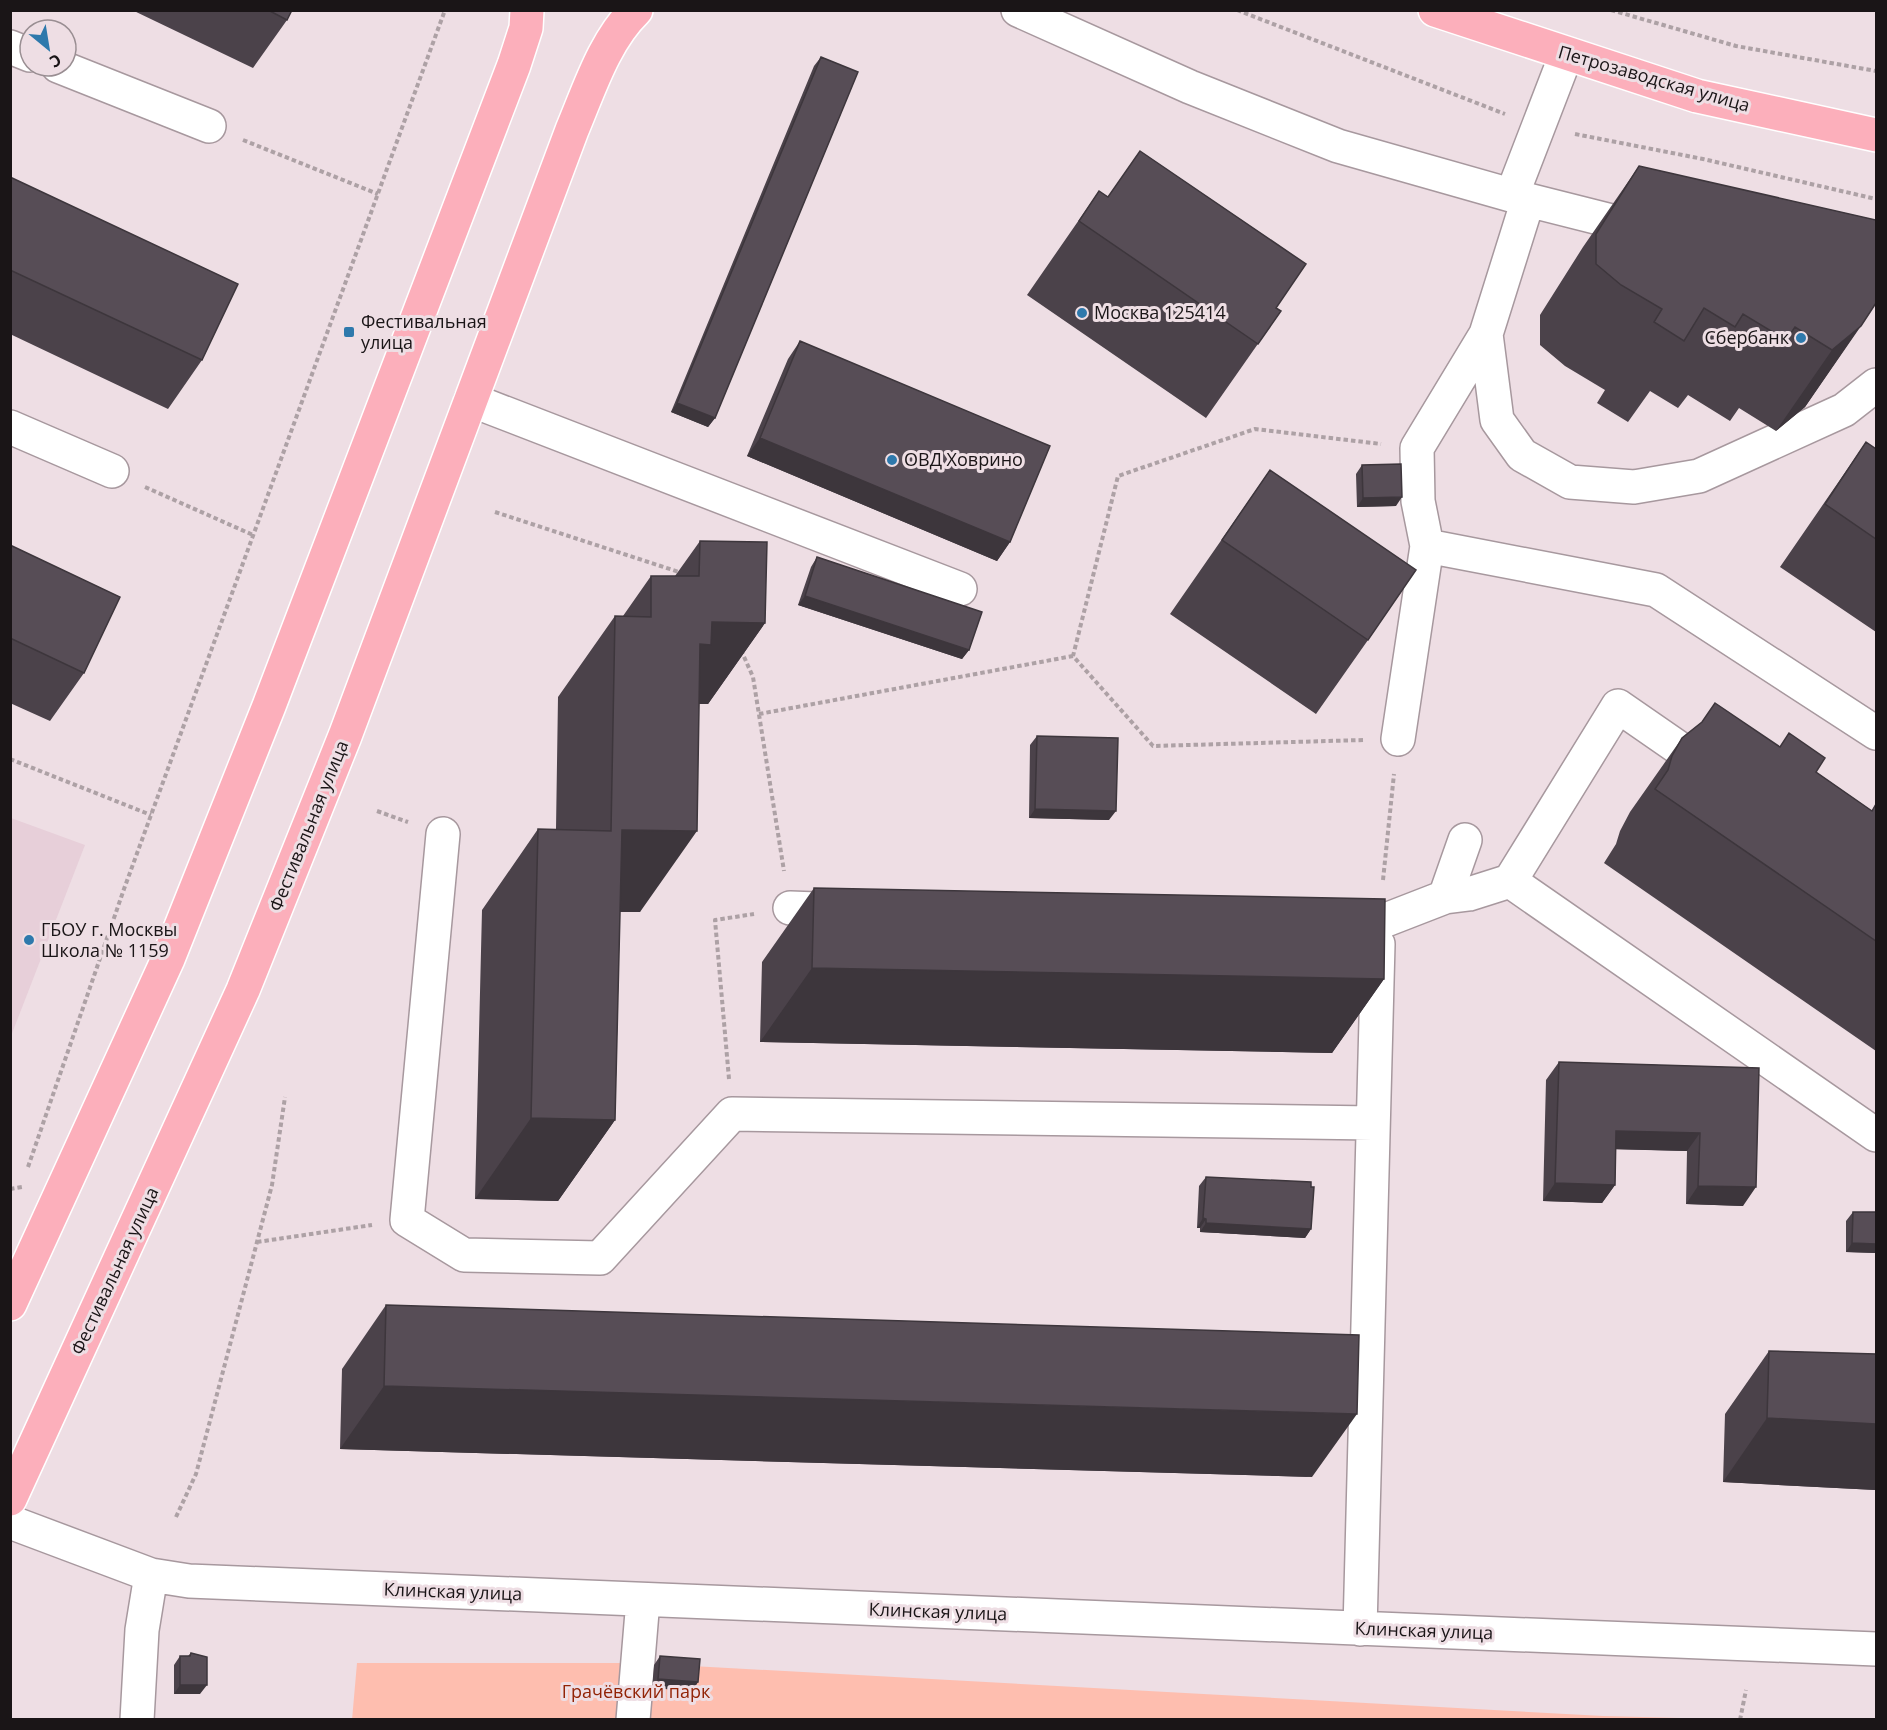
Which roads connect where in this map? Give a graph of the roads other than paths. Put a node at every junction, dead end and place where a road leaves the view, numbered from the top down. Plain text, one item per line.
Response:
1 (527, 10) edge
2 (636, 10) edge
3 (1018, 10) edge
4 (1436, 10) edge
5 (1566, 55) junction
6 (78, 74) edge
7 (209, 126) road end
8 (1876, 135) edge
9 (1520, 198) junction
10 (1674, 237) edge
11 (1486, 334) junction
12 (1876, 385) edge
13 (471, 400) junction
14 (10, 427) edge
15 (112, 471) road end
16 (1427, 546) junction
17 (960, 589) dead end
18 (1876, 733) edge
19 (1398, 739) road end
20 (1733, 785) edge
21 (443, 834) dead end
22 (1465, 840) dead end
23 (1510, 881) junction
24 (1445, 897) junction
25 (790, 908) road end
26 (872, 910) edge
27 (1343, 922) edge
28 (1378, 923) junction
29 (1373, 1123) junction
30 (1876, 1136) edge
31 (10, 1304) edge
32 (10, 1499) edge
33 (10, 1522) edge
34 (151, 1575) junction
35 (643, 1600) junction
36 (1360, 1629) junction
37 (1876, 1649) edge
38 (137, 1719) edge
39 (633, 1719) edge

1 - 31 main road
2 - 13 main road, Фестивальная улица
3 - 9 street
4 - 5 main road, Петрозаводская улица
5 - 8 main road, Петрозаводская улица
5 - 9 street
6 - 7 street
9 - 10 street
9 - 11 street
11 - 12 street
11 - 16 street
13 - 17 street
13 - 32 main road, Фестивальная улица
14 - 15 street
16 - 18 street
16 - 19 street
20 - 23 street
21 - 29 street
22 - 24 street
23 - 24 street
23 - 30 street
24 - 28 street
25 - 26 street
27 - 28 street
28 - 29 street
29 - 36 street
33 - 34 street, Клинская улица
34 - 35 street, Клинская улица
34 - 38 street
35 - 36 street, Клинская улица
35 - 39 street
36 - 37 street, Клинская улица

